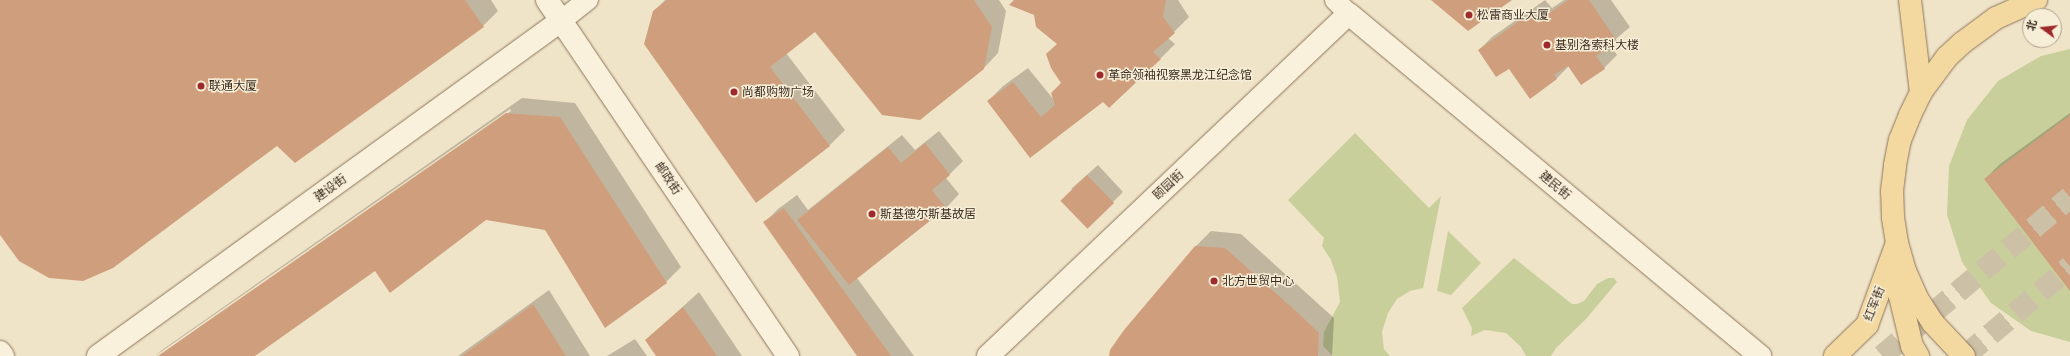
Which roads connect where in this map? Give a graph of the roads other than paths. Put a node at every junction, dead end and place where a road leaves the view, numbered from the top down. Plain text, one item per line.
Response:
1 (547, 0) edge
2 (588, 0) edge
3 (1910, 0) edge
4 (2033, 0) edge
5 (1342, 7) edge
6 (562, 20) junction
7 (1921, 92) junction
8 (1897, 243) junction
9 (0, 352) edge
10 (3, 356) edge
11 (98, 356) edge
12 (788, 356) edge
13 (988, 356) edge
14 (1760, 356) edge
15 (1835, 356) edge
16 (1918, 356) edge
17 (1964, 356) edge

1 - 6 street, 邮政街
2 - 6 street
3 - 7 main road
4 - 7 main road
5 - 13 street, 颐园街
5 - 14 street, 建民街
6 - 11 street, 建设街
6 - 12 street, 邮政街
7 - 8 main road
8 - 15 main road, 红军街
8 - 16 main road
8 - 17 main road
9 - 10 street

